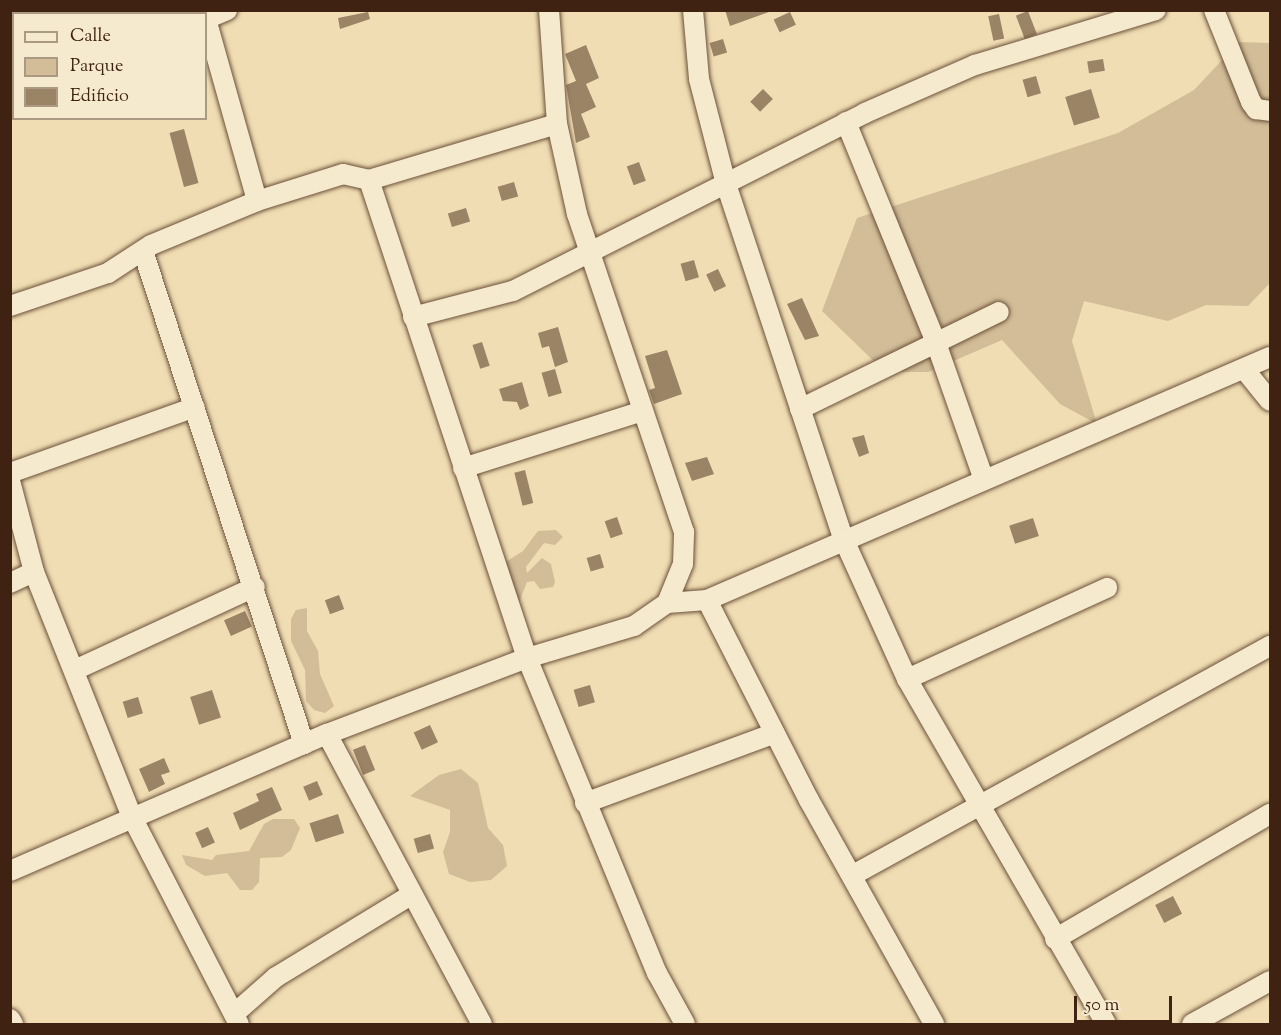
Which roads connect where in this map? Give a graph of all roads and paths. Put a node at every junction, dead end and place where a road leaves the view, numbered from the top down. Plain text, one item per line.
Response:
1 (227, 10) edge
2 (549, 10) edge
3 (693, 10) edge
4 (1156, 10) edge
5 (1214, 10) edge
6 (207, 19) edge
7 (207, 23) edge
8 (1270, 111) edge
9 (846, 122) junction
10 (557, 124) junction
11 (369, 180) junction
12 (726, 184) junction
13 (257, 201) junction
14 (143, 251) junction
15 (590, 252) junction
16 (10, 306) edge
17 (999, 312) dead end
18 (413, 317) junction
19 (935, 340) junction
20 (1270, 357) edge
21 (1244, 369) junction
22 (1270, 401) edge
23 (195, 407) junction
24 (800, 409) junction
25 (640, 411) junction
26 (463, 468) junction
27 (10, 473) edge
28 (984, 480) junction
29 (10, 481) edge
30 (844, 540) junction
31 (34, 572) junction
32 (10, 583) edge
33 (255, 587) junction
34 (1107, 588) dead end
35 (706, 600) junction
36 (667, 603) junction
37 (1270, 646) edge
38 (527, 658) junction
39 (75, 670) junction
40 (907, 679) junction
41 (775, 732) junction
42 (327, 734) junction
43 (304, 744) junction
44 (585, 803) junction
45 (982, 807) junction
46 (1270, 814) edge
47 (133, 819) junction
48 (10, 871) edge
49 (853, 875) junction
50 (411, 895) junction
51 (1055, 939) junction
52 (1270, 981) edge
53 (10, 1019) edge
54 (236, 1019) edge
55 (13, 1024) edge
56 (482, 1024) edge
57 (686, 1024) edge
58 (934, 1024) edge
59 (1106, 1024) edge
60 (1192, 1024) edge

1 - 6 street
2 - 10 street
3 - 12 street
4 - 9 street
5 - 8 street
7 - 13 street
9 - 12 street
9 - 19 street
10 - 11 street
10 - 15 street
11 - 13 street
11 - 18 street
12 - 15 street
12 - 24 street
13 - 14 street
14 - 16 street
14 - 23 street
15 - 18 street
15 - 25 street
17 - 19 street
18 - 26 street
19 - 24 street
19 - 28 street
20 - 21 street
21 - 22 street
21 - 28 street
23 - 27 street
23 - 33 street
24 - 30 street
25 - 26 street
25 - 36 street
26 - 38 street
28 - 30 street
29 - 31 street
30 - 35 street
30 - 40 street
31 - 32 street
31 - 39 street
33 - 39 street
33 - 43 street
34 - 40 street
35 - 36 street
35 - 41 street
36 - 38 street
37 - 45 street
38 - 42 street
38 - 44 street
39 - 47 street
40 - 45 street
41 - 44 street
41 - 49 street
42 - 43 street
42 - 50 street
43 - 47 street
44 - 57 street
45 - 49 street
45 - 51 street
46 - 51 street
47 - 48 street
47 - 54 street
49 - 58 street
50 - 54 street
50 - 56 street
51 - 59 street
52 - 60 street
53 - 55 street

